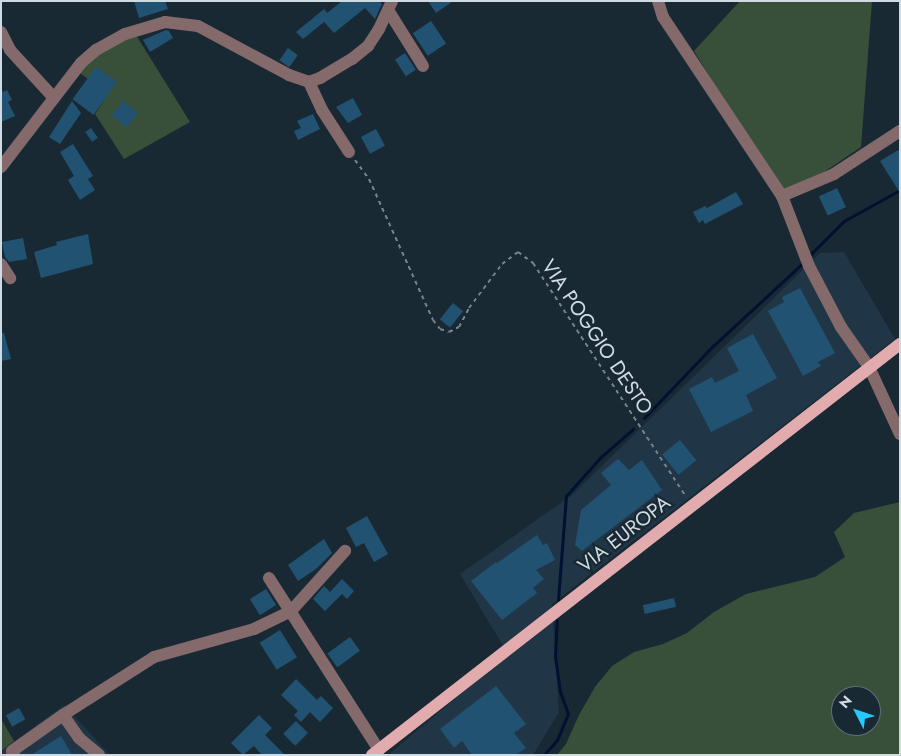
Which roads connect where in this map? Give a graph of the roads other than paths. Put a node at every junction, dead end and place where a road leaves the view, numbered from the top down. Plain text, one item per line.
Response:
1 (658, 1) edge
2 (390, 5) edge
3 (1, 32) edge
4 (425, 62) dead end
5 (309, 82) junction
6 (54, 98) junction
7 (900, 131) edge
8 (349, 152) road end
9 (2, 167) edge
10 (782, 196) junction
11 (1, 264) edge
12 (10, 278) dead end
13 (900, 344) edge
14 (869, 367) junction
15 (900, 434) edge
16 (345, 551) dead end
17 (269, 578) dead end
18 (291, 611) junction
19 (63, 715) junction
20 (376, 752) edge
21 (11, 754) edge
22 (99, 755) edge

1 - 10 street
2 - 4 street
2 - 5 street
3 - 6 street
5 - 6 street
5 - 8 street
6 - 9 street
7 - 10 street
10 - 14 street
11 - 12 street
13 - 14 main road, VIA EUROPA
14 - 15 street
14 - 20 main road, VIA EUROPA
16 - 18 street
17 - 18 street
18 - 19 street
18 - 20 street
19 - 21 street
19 - 22 street

